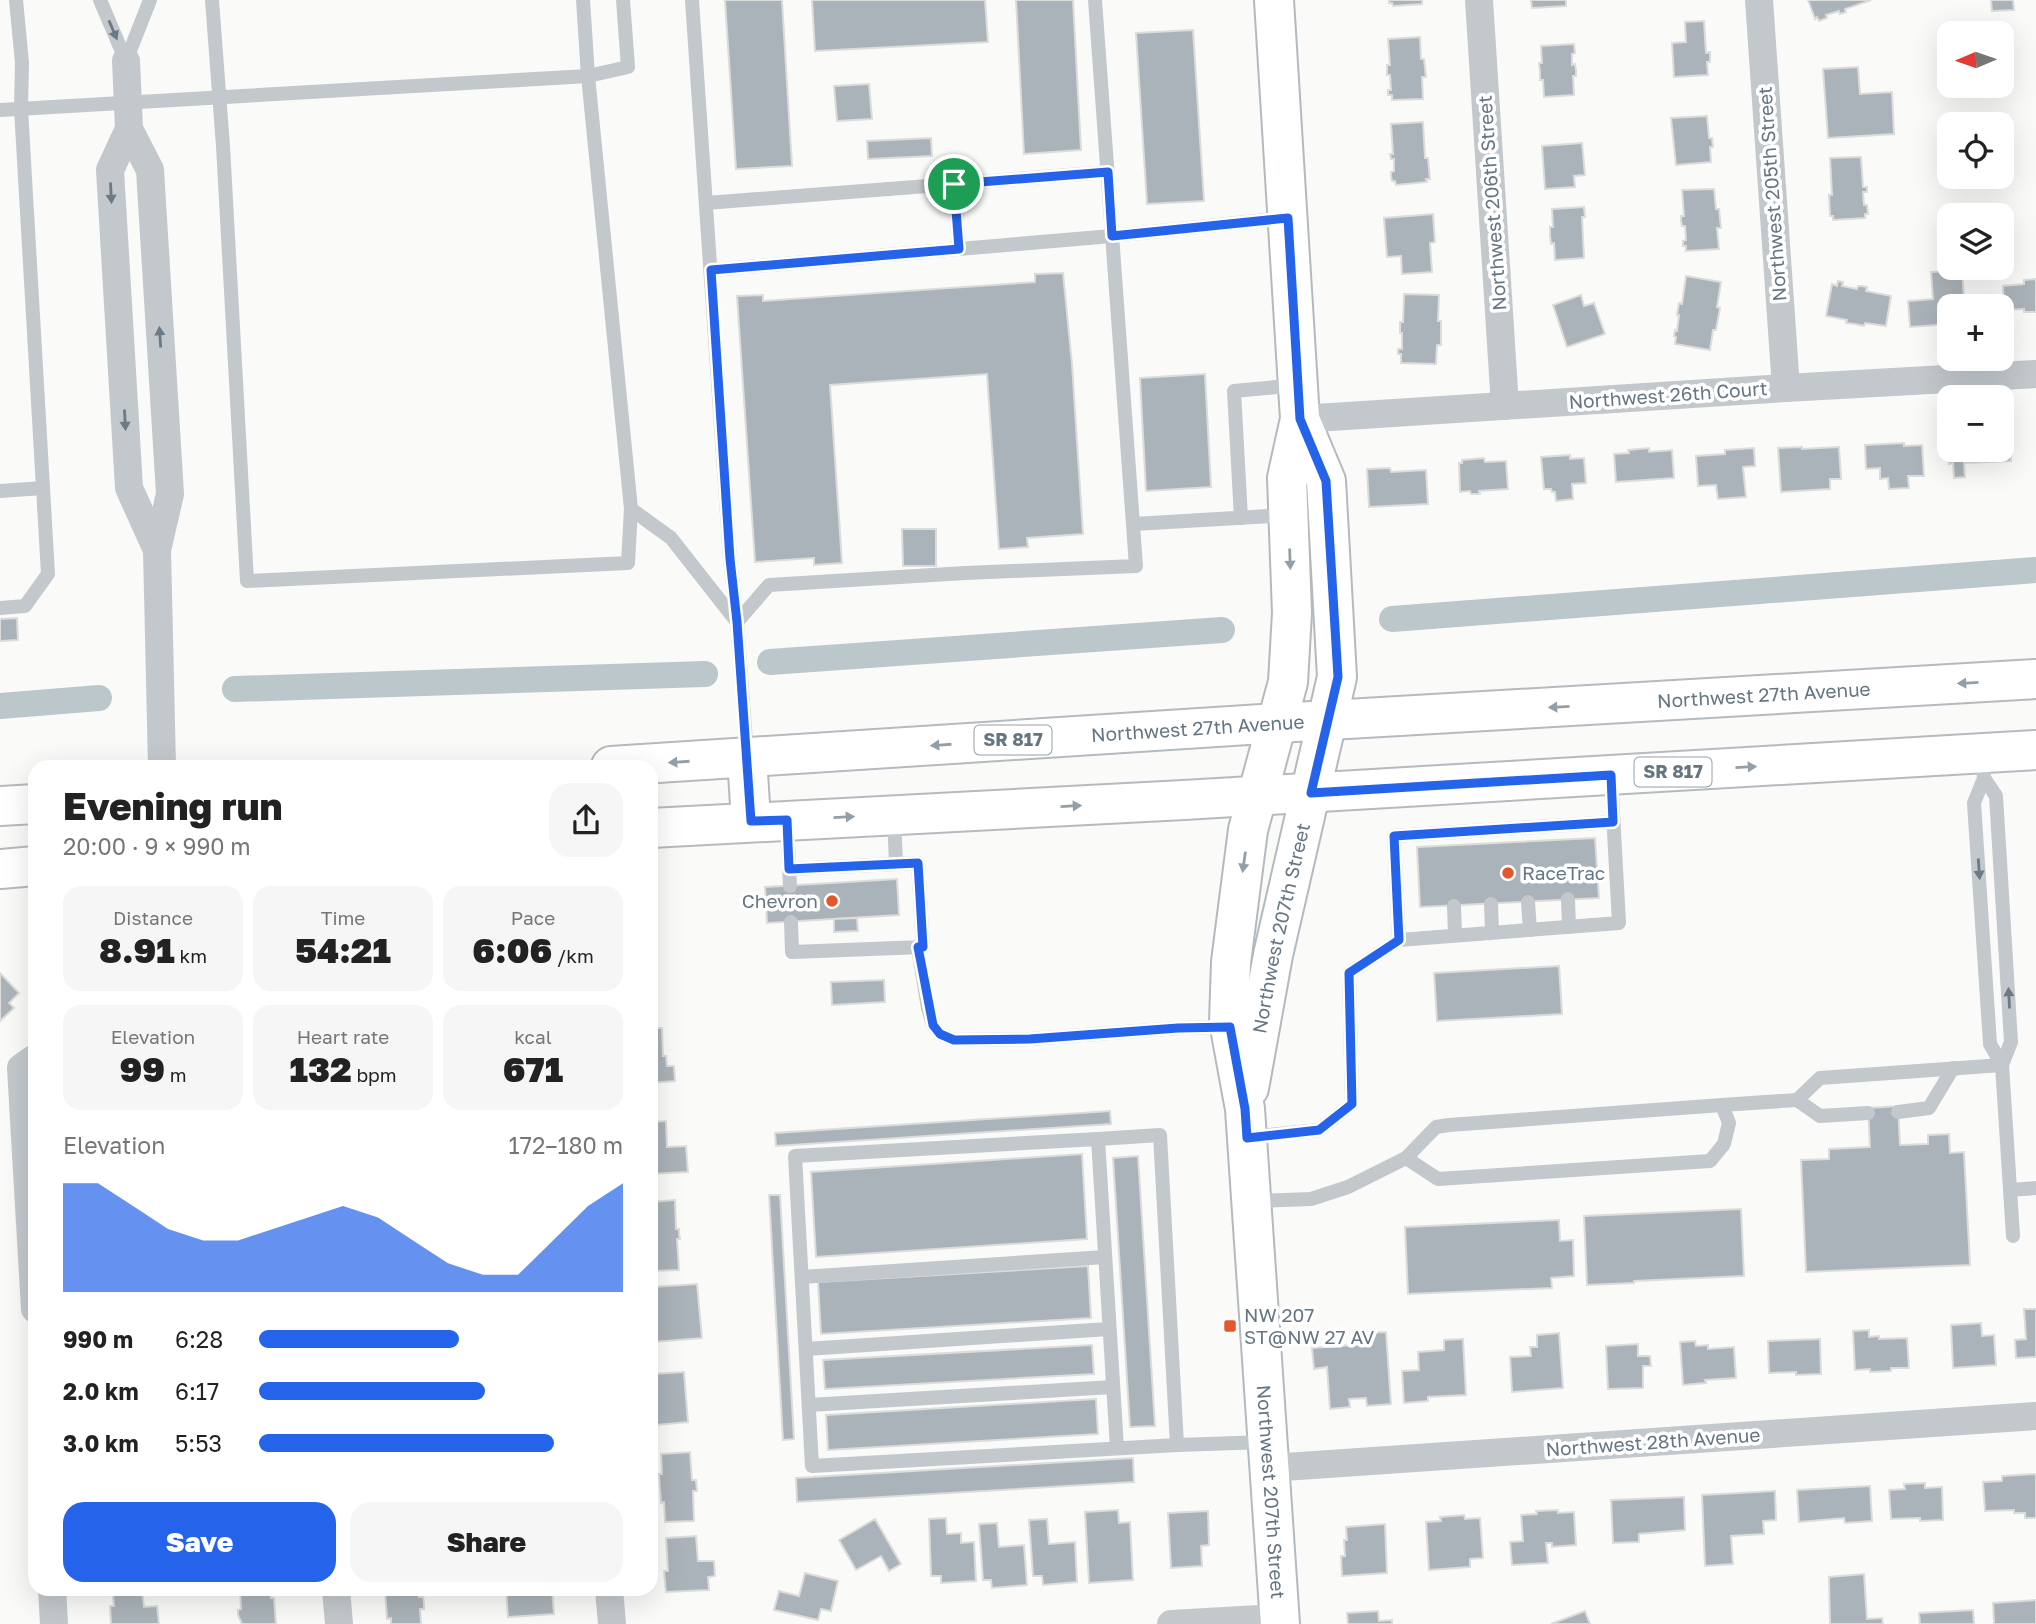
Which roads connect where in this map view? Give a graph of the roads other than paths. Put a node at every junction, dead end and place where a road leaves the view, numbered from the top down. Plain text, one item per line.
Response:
1 (16, 0) edge
2 (100, 0) edge
3 (150, 0) edge
4 (212, 0) edge
5 (583, 0) edge
6 (623, 0) edge
7 (692, 0) edge
8 (1095, 0) edge
9 (1274, 0) edge
10 (1479, 0) edge
11 (1759, 0) edge
12 (126, 61) junction
13 (588, 76) junction
14 (219, 97) junction
15 (21, 109) junction
16 (0, 110) edge
17 (128, 116) junction
18 (1108, 172) junction
19 (954, 184) junction
20 (706, 203) junction
21 (1288, 218) junction
22 (1112, 236) junction
23 (959, 249) junction
24 (711, 270) junction
25 (2036, 374) edge
26 (1786, 388) junction
27 (1299, 402) junction
28 (1505, 406) junction
29 (43, 488) junction
30 (0, 491) edge
31 (631, 509) junction
32 (1289, 515) junction
33 (1241, 518) junction
34 (1134, 524) junction
35 (157, 550) junction
36 (0, 608) edge
37 (737, 622) junction
38 (2036, 679) edge
39 (1328, 720) junction
40 (1278, 723) junction
41 (2036, 750) edge
42 (747, 757) junction
43 (162, 760) edge
44 (658, 763) edge
45 (1983, 766) junction
46 (1611, 775) junction
47 (1311, 793) junction
48 (1258, 796) junction
49 (28, 804) edge
50 (0, 806) edge
51 (894, 815) junction
52 (769, 821) junction
53 (1613, 822) junction
54 (658, 828) edge
55 (1999, 836) junction
56 (1977, 838) junction
57 (896, 864) junction
58 (28, 867) edge
59 (0, 869) edge
60 (789, 869) junction
61 (790, 886) dead end
62 (1568, 899) dead end
63 (1528, 902) dead end
64 (1491, 904) dead end
65 (1454, 906) dead end
66 (791, 922) dead end
67 (1569, 927) junction
68 (1530, 930) junction
69 (1492, 932) junction
70 (1455, 935) junction
71 (1399, 940) junction
72 (918, 947) junction
73 (2007, 971) junction
74 (1985, 972) junction
75 (1230, 1027) junction
76 (2002, 1065) junction
77 (1953, 1068) junction
78 (1797, 1100) junction
79 (1722, 1105) junction
80 (1898, 1112) dead end
81 (1868, 1113) dead end
82 (1246, 1123) junction
83 (1098, 1139) junction
84 (1406, 1158) junction
85 (2036, 1188) edge
86 (2010, 1190) junction
87 (1251, 1201) junction
88 (2012, 1236) dead end
89 (1105, 1257) junction
90 (802, 1277) junction
91 (1109, 1329) junction
92 (806, 1349) junction
93 (1113, 1387) junction
94 (809, 1405) junction
95 (2036, 1416) edge
96 (1177, 1445) junction
97 (1117, 1448) junction
98 (1268, 1455) junction
99 (52, 1596) edge
100 (337, 1596) edge
101 (610, 1596) edge
102 (1279, 1621) edge
103 (54, 1624) edge
104 (339, 1624) edge
105 (612, 1624) edge
106 (1171, 1624) edge

1 - 15 lane
2 -> 12 lane
3 - 12 lane
4 - 14 lane
5 - 13 lane
6 - 13 lane
7 - 20 lane
8 - 18 lane
9 - 21 main road, Northwest 207th Street
10 - 28 street, Northwest 206th Street
11 - 26 street, Northwest 205th Street
12 - 17 street
13 - 14 lane
13 - 31 lane
14 - 17 lane
14 - 31 lane
15 - 16 lane
15 - 17 lane
15 - 29 lane
35 -> 17 street
17 -> 35 street
18 - 19 lane
18 - 22 lane
19 - 20 lane
19 - 23 lane
20 - 24 lane
21 - 22 lane
21 - 27 main road, Northwest 207th Street
22 - 23 lane
22 - 34 lane
23 - 24 lane
24 - 37 lane
25 - 26 street, Northwest 26th Court
26 - 28 street, Northwest 26th Court
27 - 28 street, Northwest 26th Court
27 - 32 main road, Northwest 207th Street
27 - 33 lane
27 - 39 main road, Northwest 207th Street
29 - 30 lane
29 - 36 lane
31 - 37 lane
32 - 33 lane
32 -> 40 main road, Northwest 207th Street
33 - 34 lane
34 - 37 lane
35 - 43 street
37 - 42 lane
38 -> 39 main road, Northwest 27th Avenue / SR 817
39 - 40 main road, Northwest 27th Avenue / SR 817
39 - 47 main road, Northwest 207th Street
40 -> 42 main road, Northwest 27th Avenue / SR 817
40 - 48 main road, Northwest 207th Street
41 - 45 main road, SR 817
42 -> 44 main road, Northwest 27th Avenue / SR 817
42 - 52 main road
46 -> 45 main road, SR 817
45 - 55 lane
45 - 56 lane
46 - 47 main road, SR 817
46 - 53 lane
47 - 48 main road, SR 817
47 - 82 main road, Northwest 207th Street
51 -> 48 main road, SR 817
48 -> 75 main road, Northwest 207th Street
49 - 50 main road
52 -> 51 main road, SR 817
51 - 57 lane
52 - 54 main road, SR 817
52 - 60 lane
53 - 67 lane
53 - 71 lane
55 - 56 lane
55 - 73 lane
56 -> 74 lane
57 - 60 lane
57 - 72 lane
58 - 59 main road
60 - 61 lane
62 - 67 lane
63 - 68 lane
64 - 69 lane
65 - 70 lane
66 - 72 lane
67 - 68 lane
68 - 69 lane
69 - 70 lane
70 - 71 lane
71 - 82 lane
72 - 75 lane
73 - 74 lane
76 -> 73 lane
74 - 76 lane
75 - 82 main road, Northwest 207th Street
76 - 77 lane
76 - 86 lane
77 - 78 lane
77 - 80 lane
78 - 79 lane
78 - 81 lane
79 - 84 lane
79 - 84 lane
82 - 87 main road, Northwest 207th Street
83 - 89 lane
83 - 90 lane
83 - 96 lane
84 - 87 lane
85 - 86 lane
86 - 88 lane
87 - 98 main road, Northwest 207th Street
89 - 90 lane
89 - 91 lane
90 - 92 lane
91 - 92 lane
91 - 93 lane
92 - 94 lane
93 - 94 lane
93 - 97 lane
94 - 97 lane
95 - 98 street, Northwest 28th Avenue
96 - 97 lane
96 - 98 lane
98 - 102 main road, Northwest 207th Street
99 - 103 street
100 - 104 street
101 - 105 street
102 - 106 street

